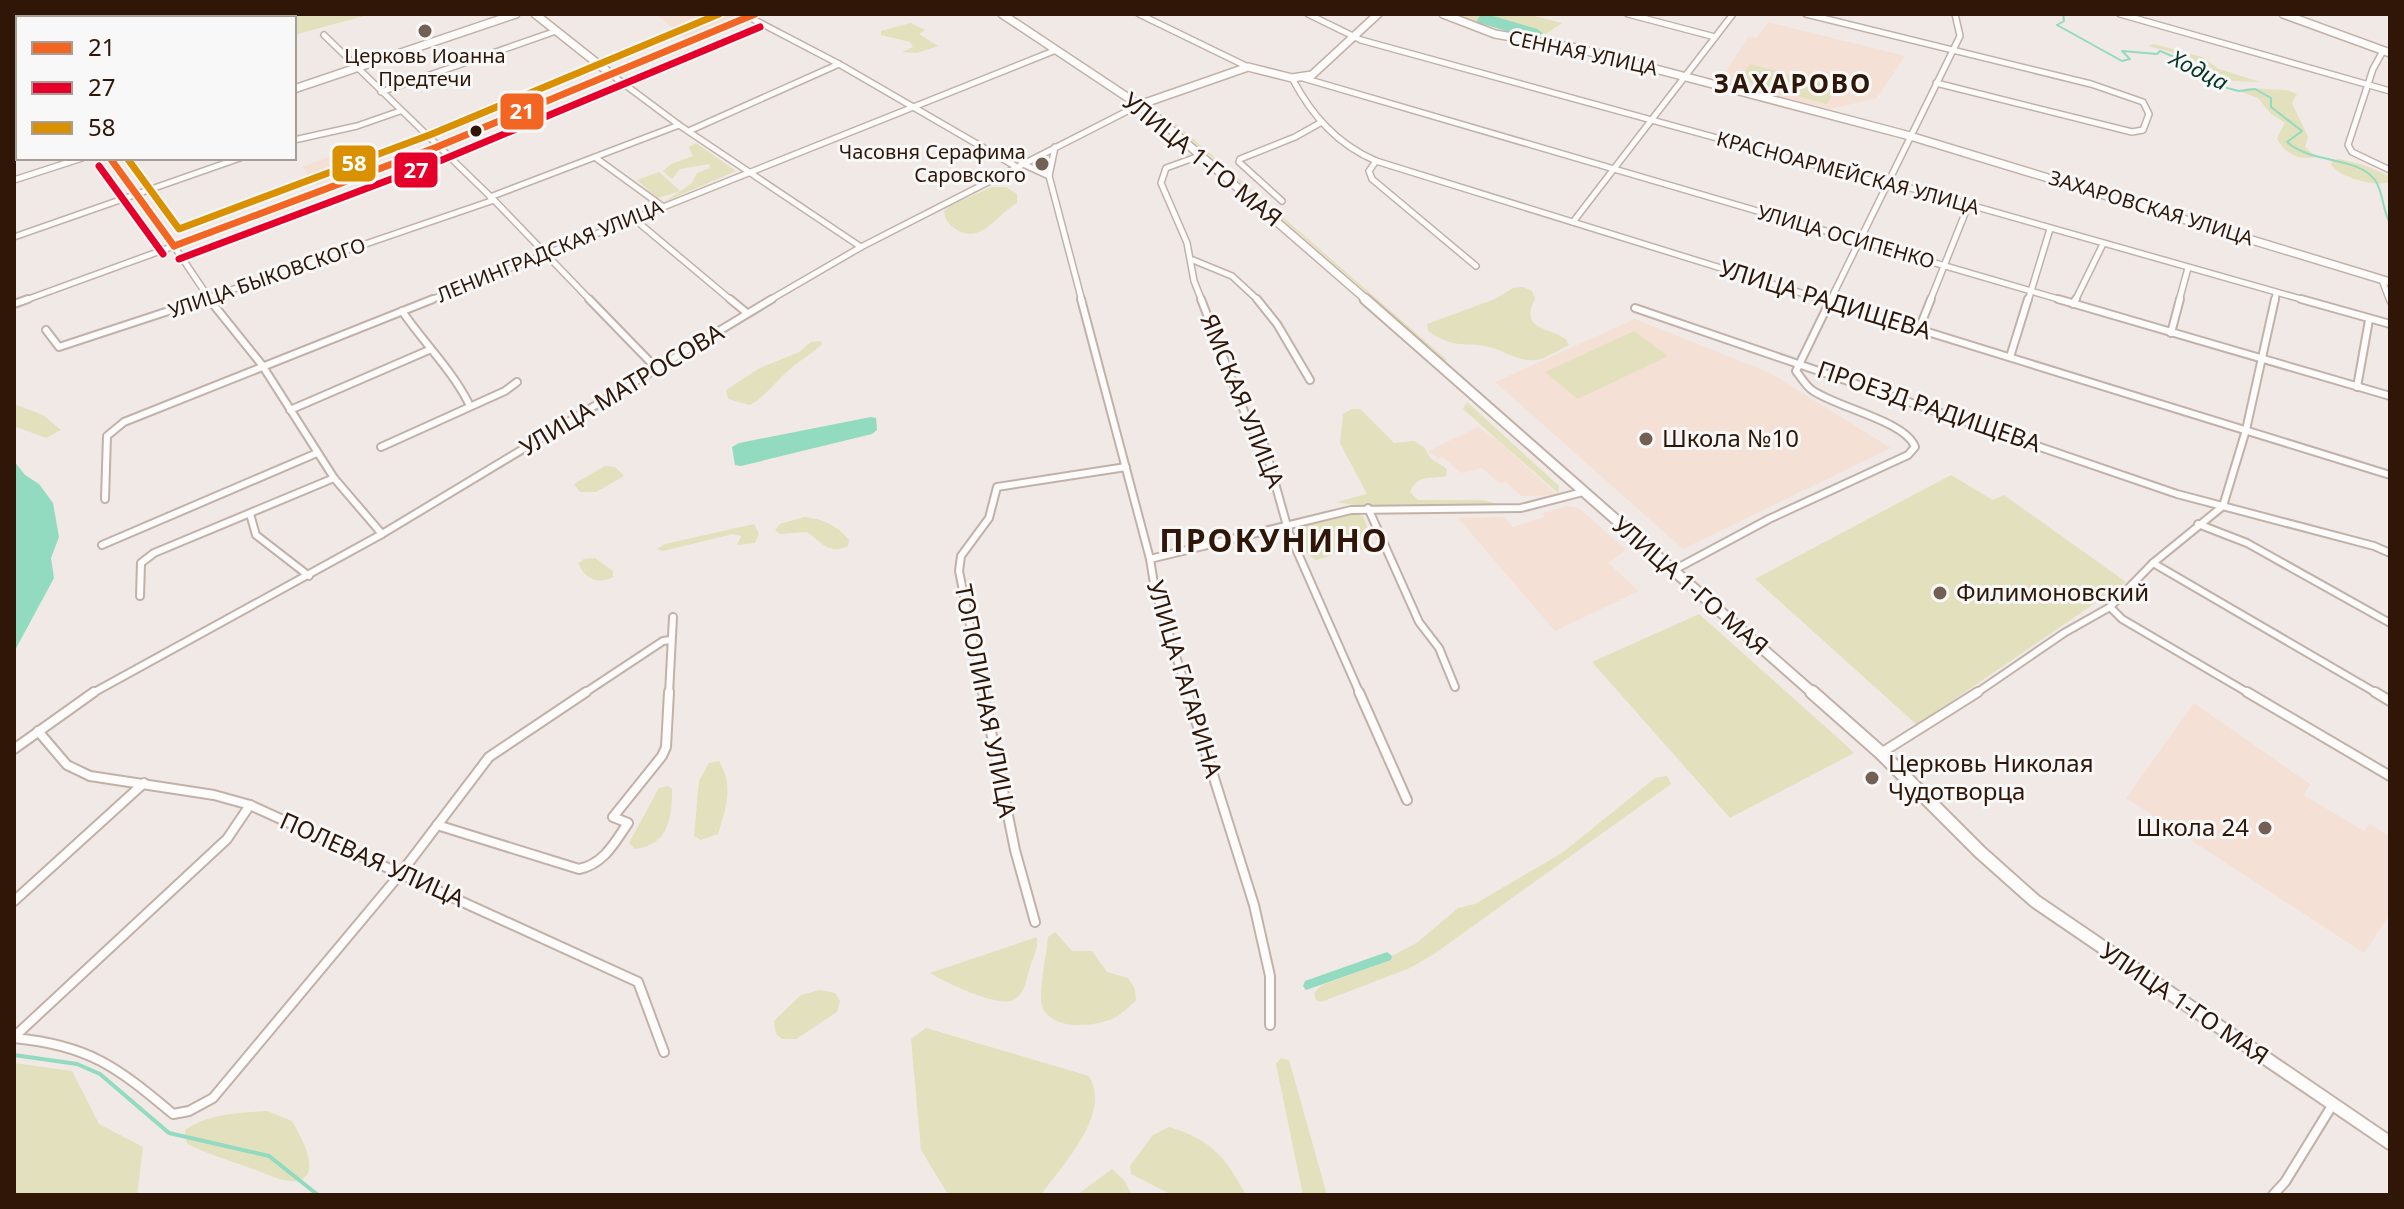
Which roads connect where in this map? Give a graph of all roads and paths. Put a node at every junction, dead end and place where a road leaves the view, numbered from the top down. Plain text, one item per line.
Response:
1 (516, 14) edge
2 (535, 14) edge
3 (1002, 14) edge
4 (1139, 14) edge
5 (1308, 14) edge
6 (1378, 14) edge
7 (1443, 14) edge
8 (1628, 14) edge
9 (1733, 14) edge
10 (1806, 14) edge
11 (1955, 14) edge
12 (2123, 14) edge
13 (2283, 14) edge
14 (752, 16) edge
15 (556, 31) junction
16 (324, 35) dead end
17 (1354, 37) junction
18 (1715, 37) junction
19 (1056, 50) junction
20 (1952, 51) junction
21 (2386, 52) edge
22 (839, 64) junction
23 (1248, 67) junction
24 (357, 68) junction
25 (612, 75) junction
26 (1685, 77) junction
27 (1292, 78) junction
28 (1303, 78) junction
29 (1936, 83) junction
30 (2368, 84) junction
31 (296, 88) edge
32 (2390, 91) edge
33 (381, 92) junction
34 (1139, 105) junction
35 (913, 106) junction
36 (400, 111) junction
37 (1651, 119) junction
38 (1320, 123) junction
39 (679, 125) junction
40 (691, 130) junction
41 (1910, 136) junction
42 (296, 140) edge
43 (437, 147) junction
44 (1055, 147) junction
45 (1202, 155) junction
46 (596, 158) junction
47 (76, 160) edge
48 (111, 160) edge
49 (234, 160) edge
50 (1376, 161) junction
51 (1018, 164) junction
52 (750, 170) junction
53 (1616, 170) junction
54 (2390, 170) edge
55 (1049, 176) junction
56 (14, 180) edge
57 (1889, 182) junction
58 (136, 194) junction
59 (492, 198) junction
60 (1282, 201) dead end
61 (662, 206) junction
62 (1968, 206) junction
63 (633, 218) junction
64 (1573, 222) junction
65 (2050, 229) junction
66 (14, 237) edge
67 (1859, 242) junction
68 (2103, 244) junction
69 (174, 246) junction
70 (861, 247) junction
71 (543, 253) junction
72 (1193, 260) junction
73 (1476, 266) dead end
74 (1945, 266) junction
75 (2188, 268) junction
76 (2386, 281) edge
77 (2031, 292) junction
78 (2276, 294) junction
79 (210, 300) junction
80 (1830, 301) junction
81 (2390, 301) edge
82 (14, 304) edge
83 (2073, 304) junction
84 (1635, 308) dead end
85 (402, 311) junction
86 (747, 313) junction
87 (2369, 320) junction
88 (2390, 324) edge
89 (1919, 329) junction
90 (46, 330) dead end
91 (2171, 333) junction
92 (429, 350) junction
93 (2010, 357) junction
94 (2262, 360) junction
95 (1799, 362) junction
96 (262, 365) junction
97 (658, 370) junction
98 (1310, 380) dead end
99 (517, 382) dead end
100 (2357, 387) junction
101 (2390, 396) edge
102 (469, 404) junction
103 (290, 410) junction
104 (2246, 430) junction
105 (381, 447) dead end
106 (317, 453) junction
107 (1126, 467) junction
108 (2390, 475) edge
109 (334, 478) junction
110 (1583, 492) junction
111 (105, 499) dead end
112 (2223, 506) junction
113 (1368, 508) junction
114 (250, 514) junction
115 (1289, 524) junction
116 (2198, 524) junction
117 (382, 534) junction
118 (102, 545) dead end
119 (2390, 553) edge
120 (1150, 559) junction
121 (2153, 563) junction
122 (1672, 571) junction
123 (309, 576) junction
124 (140, 596) dead end
125 (2110, 607) junction
126 (673, 617) dead end
127 (2390, 623) edge
128 (670, 640) junction
129 (1455, 687) dead end
130 (2390, 701) edge
131 (38, 731) junction
132 (14, 749) edge
133 (1881, 753) junction
134 (2390, 776) edge
135 (144, 783) junction
136 (1407, 800) dead end
137 (250, 805) junction
138 (437, 825) junction
139 (401, 873) junction
140 (14, 901) edge
141 (1035, 922) dead end
142 (1270, 1025) dead end
143 (14, 1037) edge
144 (664, 1052) dead end
145 (2333, 1104) junction
146 (2390, 1143) edge
147 (2273, 1195) edge

1 - 24 street
2 - 15 street
3 - 19 street, УЛИЦА 1-ГО МАЯ
4 - 23 street
5 - 17 street, КРАСНОАРМЕЙСКАЯ УЛИЦА
6 - 17 street
7 - 26 street, СЕННАЯ УЛИЦА
8 - 18 street
9 - 18 street
10 - 20 street
11 - 20 street
12 - 30 street
13 - 21 street
14 - 22 street
14 - 25 street
15 - 25 street
15 - 33 street
16 - 24 street
17 - 28 street
17 - 37 street, КРАСНОАРМЕЙСКАЯ УЛИЦА
18 - 26 street
19 - 34 street, УЛИЦА 1-ГО МАЯ
19 - 35 street, ЛЕНИНГРАДСКАЯ УЛИЦА
20 - 29 street
20 - 29 street
21 - 30 street
22 - 35 street
22 - 40 street
23 - 27 street
23 - 34 street, УЛИЦА МАТРОСОВА
24 - 31 street
24 - 33 street
25 - 39 street
25 - 43 street
26 - 37 street
26 - 41 street, СЕННАЯ УЛИЦА
27 - 28 street
27 - 38 street, УЛИЦА РАДИЩЕВА
28 - 53 street, УЛИЦА ОСИПЕНКО
29 - 41 street
30 - 32 street
30 - 54 street
33 - 36 street
34 - 44 street, УЛИЦА МАТРОСОВА
34 - 45 street, УЛИЦА 1-ГО МАЯ
35 - 51 street
35 - 52 street, ЛЕНИНГРАДСКАЯ УЛИЦА
36 - 42 street
36 - 43 street
37 - 53 street
37 - 57 street, КРАСНОАРМЕЙСКАЯ УЛИЦА
38 - 50 street, УЛИЦА РАДИЩЕВА
38 - 60 street
39 - 40 street
39 - 46 street, УЛИЦА БЫКОВСКОГО
40 - 52 street
41 - 57 street
41 - 76 street, ЗАХАРОВСКАЯ УЛИЦА
43 - 59 street
43 - 69 street
44 - 51 street, УЛИЦА МАТРОСОВА
44 - 55 street, УЛИЦА ГАГАРИНА
45 - 72 street, ЯМСКАЯ УЛИЦА
45 - 110 street, УЛИЦА 1-ГО МАЯ
46 - 59 street, УЛИЦА БЫКОВСКОГО
46 - 61 street
47 - 56 street
48 - 58 street
49 - 58 street
50 - 64 street, УЛИЦА РАДИЩЕВА
50 - 73 street
51 - 55 street
51 - 70 street, УЛИЦА МАТРОСОВА
52 - 61 street, ЛЕНИНГРАДСКАЯ УЛИЦА
52 - 70 street
53 - 64 street
53 - 67 street, УЛИЦА ОСИПЕНКО
55 - 107 street, УЛИЦА ГАГАРИНА
57 - 62 street, КРАСНОАРМЕЙСКАЯ УЛИЦА
57 - 67 street
58 - 66 street
58 - 69 street
59 - 71 street
59 - 79 street, УЛИЦА БЫКОВСКОГО
61 - 63 street, ЛЕНИНГРАДСКАЯ УЛИЦА
62 - 65 street, КРАСНОАРМЕЙСКАЯ УЛИЦА
62 - 74 street
63 - 71 street, ЛЕНИНГРАДСКАЯ УЛИЦА
63 - 86 street
64 - 80 street, УЛИЦА РАДИЩЕВА
65 - 68 street, КРАСНОАРМЕЙСКАЯ УЛИЦА
65 - 77 street
67 - 74 street, УЛИЦА ОСИПЕНКО
67 - 80 street
68 - 75 street, КРАСНОАРМЕЙСКАЯ УЛИЦА
68 - 83 street
69 - 79 street
69 - 82 street
70 - 86 street, УЛИЦА МАТРОСОВА
71 - 85 street, ЛЕНИНГРАДСКАЯ УЛИЦА
71 - 97 street
72 - 98 street
72 - 115 street, ЯМСКАЯ УЛИЦА
74 - 77 street, УЛИЦА ОСИПЕНКО
74 - 89 street
75 - 78 street, КРАСНОАРМЕЙСКАЯ УЛИЦА
75 - 91 street
76 - 81 street
77 - 83 street, УЛИЦА ОСИПЕНКО
77 - 93 street
78 - 87 street, КРАСНОАРМЕЙСКАЯ УЛИЦА
78 - 94 street
79 - 90 street, УЛИЦА БЫКОВСКОГО
79 - 96 street
80 - 89 street, УЛИЦА РАДИЩЕВА
80 - 95 street
83 - 91 street, УЛИЦА ОСИПЕНКО
84 - 95 street, ПРОЕЗД РАДИЩЕВА
85 - 92 street
85 - 96 street, ЛЕНИНГРАДСКАЯ УЛИЦА
86 - 97 street, УЛИЦА МАТРОСОВА
87 - 88 street, КРАСНОАРМЕЙСКАЯ УЛИЦА
87 - 100 street
89 - 93 street, УЛИЦА РАДИЩЕВА
91 - 94 street, УЛИЦА ОСИПЕНКО
92 - 102 street
92 - 103 street
93 - 104 street, УЛИЦА РАДИЩЕВА
94 - 100 street, УЛИЦА ОСИПЕНКО
94 - 104 street
95 - 112 street, ПРОЕЗД РАДИЩЕВА
95 - 122 street
96 - 103 street
96 - 111 street, ЛЕНИНГРАДСКАЯ УЛИЦА
97 - 117 street, УЛИЦА МАТРОСОВА
99 - 102 street
100 - 101 street, УЛИЦА ОСИПЕНКО
102 - 105 street
103 - 106 street
104 - 108 street, УЛИЦА РАДИЩЕВА
104 - 112 street
106 - 109 street
106 - 118 street
107 - 120 street, УЛИЦА ГАГАРИНА
107 - 141 street, ТОПОЛИНАЯ УЛИЦА
109 - 114 street
109 - 117 street
110 - 113 street
110 - 122 street, УЛИЦА 1-ГО МАЯ
112 - 116 street
112 - 119 street, ПРОЕЗД РАДИЩЕВА
113 - 115 street
113 - 129 street
114 - 123 street
114 - 124 street
115 - 120 street
115 - 136 street, ЯМСКАЯ УЛИЦА
116 - 121 street
116 - 127 street
117 - 123 street, УЛИЦА МАТРОСОВА
120 - 142 street, УЛИЦА ГАГАРИНА
121 - 125 street
121 - 130 street
122 - 133 street, УЛИЦА 1-ГО МАЯ
123 - 131 street, УЛИЦА МАТРОСОВА
125 - 133 street
125 - 134 street
126 - 128 street
128 - 138 street
128 - 138 street
131 - 132 street, УЛИЦА МАТРОСОВА
131 - 135 street, ПОЛЕВАЯ УЛИЦА
133 - 145 street, УЛИЦА 1-ГО МАЯ
135 - 137 street, ПОЛЕВАЯ УЛИЦА
135 - 140 street
137 - 139 street, ПОЛЕВАЯ УЛИЦА
137 - 143 street
138 - 139 street
139 - 143 street
139 - 144 street, ПОЛЕВАЯ УЛИЦА
145 - 146 street, УЛИЦА 1-ГО МАЯ
145 - 147 street

